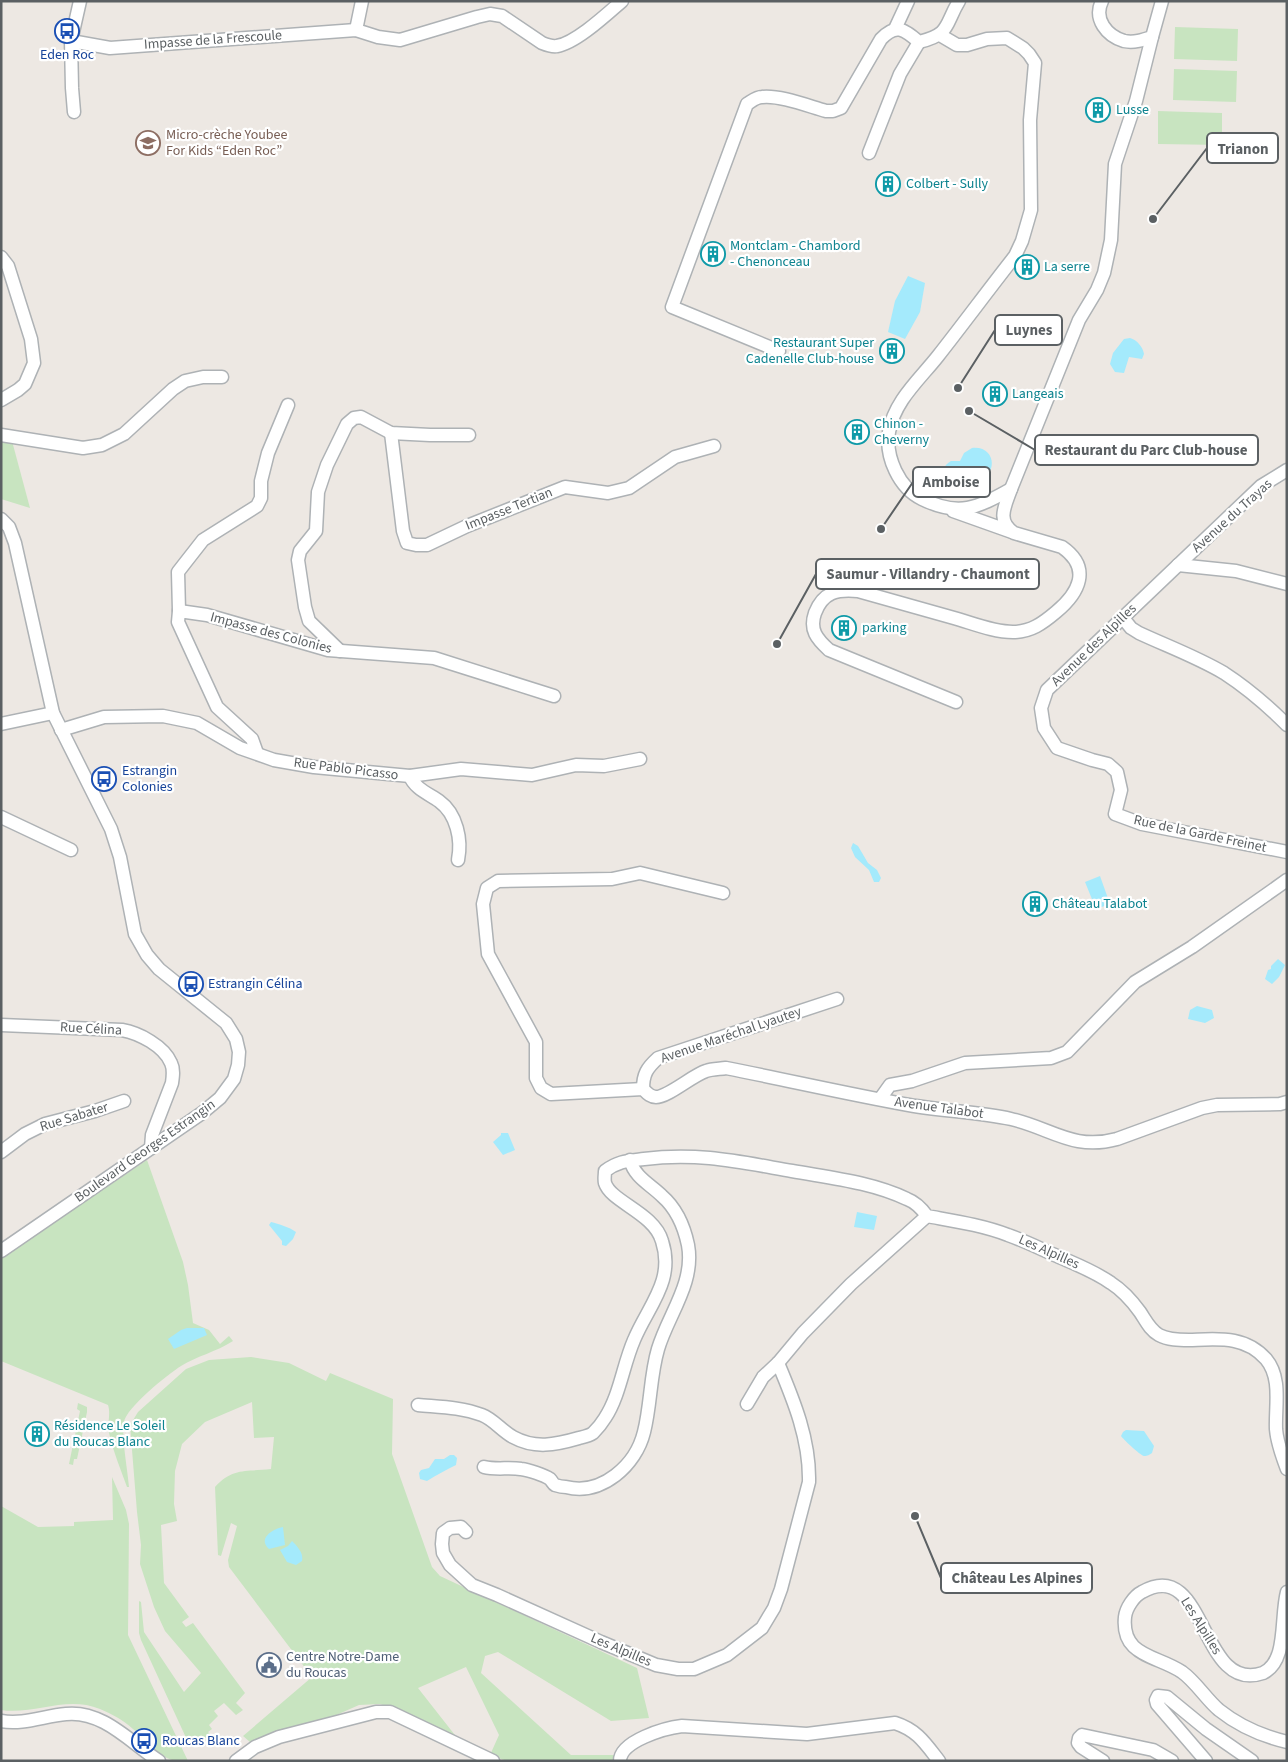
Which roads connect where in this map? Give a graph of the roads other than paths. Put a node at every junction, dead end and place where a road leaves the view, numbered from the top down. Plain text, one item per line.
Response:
1 (80, 1) edge
2 (362, 1) edge
3 (622, 1) edge
4 (908, 1) edge
5 (959, 1) edge
6 (1102, 1) edge
7 (1162, 1) edge
8 (895, 29) junction
9 (356, 30) junction
10 (940, 35) junction
11 (1152, 37) junction
12 (71, 41) junction
13 (919, 42) junction
14 (74, 112) dead end
15 (869, 153) dead end
16 (1, 257) edge
17 (779, 351) dead end
18 (222, 377) dead end
19 (1, 400) edge
20 (288, 405) dead end
21 (391, 433) junction
22 (1, 435) edge
23 (469, 435) dead end
24 (714, 446) dead end
25 (1287, 470) edge
26 (1011, 489) junction
27 (949, 509) junction
28 (1, 519) edge
29 (1014, 533) junction
30 (1178, 565) junction
31 (1287, 584) edge
32 (178, 611) junction
33 (1123, 618) junction
34 (340, 651) junction
35 (554, 696) dead end
36 (956, 702) dead end
37 (53, 713) junction
38 (1, 724) edge
39 (1287, 725) edge
40 (61, 730) junction
41 (257, 753) junction
42 (640, 759) dead end
43 (410, 776) junction
44 (1115, 814) joint
45 (1, 817) edge
46 (71, 850) dead end
47 (1287, 852) edge
48 (458, 860) dead end
49 (1287, 880) edge
50 (723, 892) dead end
51 (837, 999) dead end
52 (1, 1025) edge
53 (912, 1081) junction
54 (643, 1089) junction
55 (880, 1099) junction
56 (124, 1101) dead end
57 (1287, 1102) edge
58 (910, 1105) junction
59 (151, 1148) junction
60 (1, 1152) edge
61 (630, 1160) junction
62 (927, 1216) junction
63 (1, 1251) edge
64 (778, 1363) junction
65 (747, 1404) dead end
66 (418, 1405) dead end
67 (484, 1467) dead end
68 (1287, 1469) edge
69 (466, 1532) dead end
70 (1287, 1592) edge
71 (1, 1721) edge
72 (1287, 1742) edge
73 (151, 1757) edge
74 (159, 1761) edge
75 (236, 1761) edge
76 (493, 1761) edge
77 (620, 1761) edge
78 (939, 1761) edge
79 (1103, 1761) edge
80 (1172, 1761) edge
81 (1206, 1761) edge
82 (1252, 1761) edge

1 - 12 street
2 - 9 street
3 - 9 street
4 - 8 street
5 - 10 street
6 - 11 street
7 - 11 street
8 - 13 street
8 - 17 street
9 - 12 street, Impasse de la Frescoule
10 - 13 street
10 - 27 street
11 - 26 street
12 - 14 street
13 - 15 street
16 - 19 street
18 - 22 street
20 - 32 street
21 - 23 street
21 - 24 street, Impasse Tertian
21 - 34 street
25 - 30 street, Avenue du Trayas
26 - 27 street
26 - 29 street
27 - 29 street
28 - 37 street, Boulevard Georges Estrangin
29 - 36 street
30 - 31 street
30 - 33 street, Avenue des Alpilles
32 - 34 street, Impasse des Colonies
32 - 41 street
33 - 39 street
33 - 44 street, Avenue des Alpilles
34 - 35 street, Impasse des Colonies
37 - 38 street
37 - 40 street, Boulevard Georges Estrangin
40 - 41 street, Rue Pablo Picasso
40 - 59 street, Boulevard Georges Estrangin
41 - 43 street, Rue Pablo Picasso
42 - 43 street, Rue Pablo Picasso
43 - 48 street
44 - 47 street, Rue de la Garde Freinet
45 - 46 street
49 - 53 street, Avenue Talabot
50 - 54 street, Avenue Maréchal Lyautey
51 - 54 street, Avenue Maréchal Lyautey
52 - 59 street, Rue Célina
53 - 55 street, Avenue Talabot
53 - 58 street
54 - 55 street, Avenue Maréchal Lyautey
55 - 58 street, Avenue Talabot
56 - 60 street, Rue Sabater
57 - 58 street, Avenue Talabot
59 - 63 street, Boulevard Georges Estrangin
61 - 62 street
61 - 66 street
61 - 67 street
62 - 64 street
62 - 68 street, Les Alpilles
64 - 65 street
64 - 69 street, Les Alpilles
70 - 72 street, Les Alpilles
71 - 73 street
73 - 74 street
75 - 76 street
77 - 78 street
79 - 80 street
81 - 82 street

